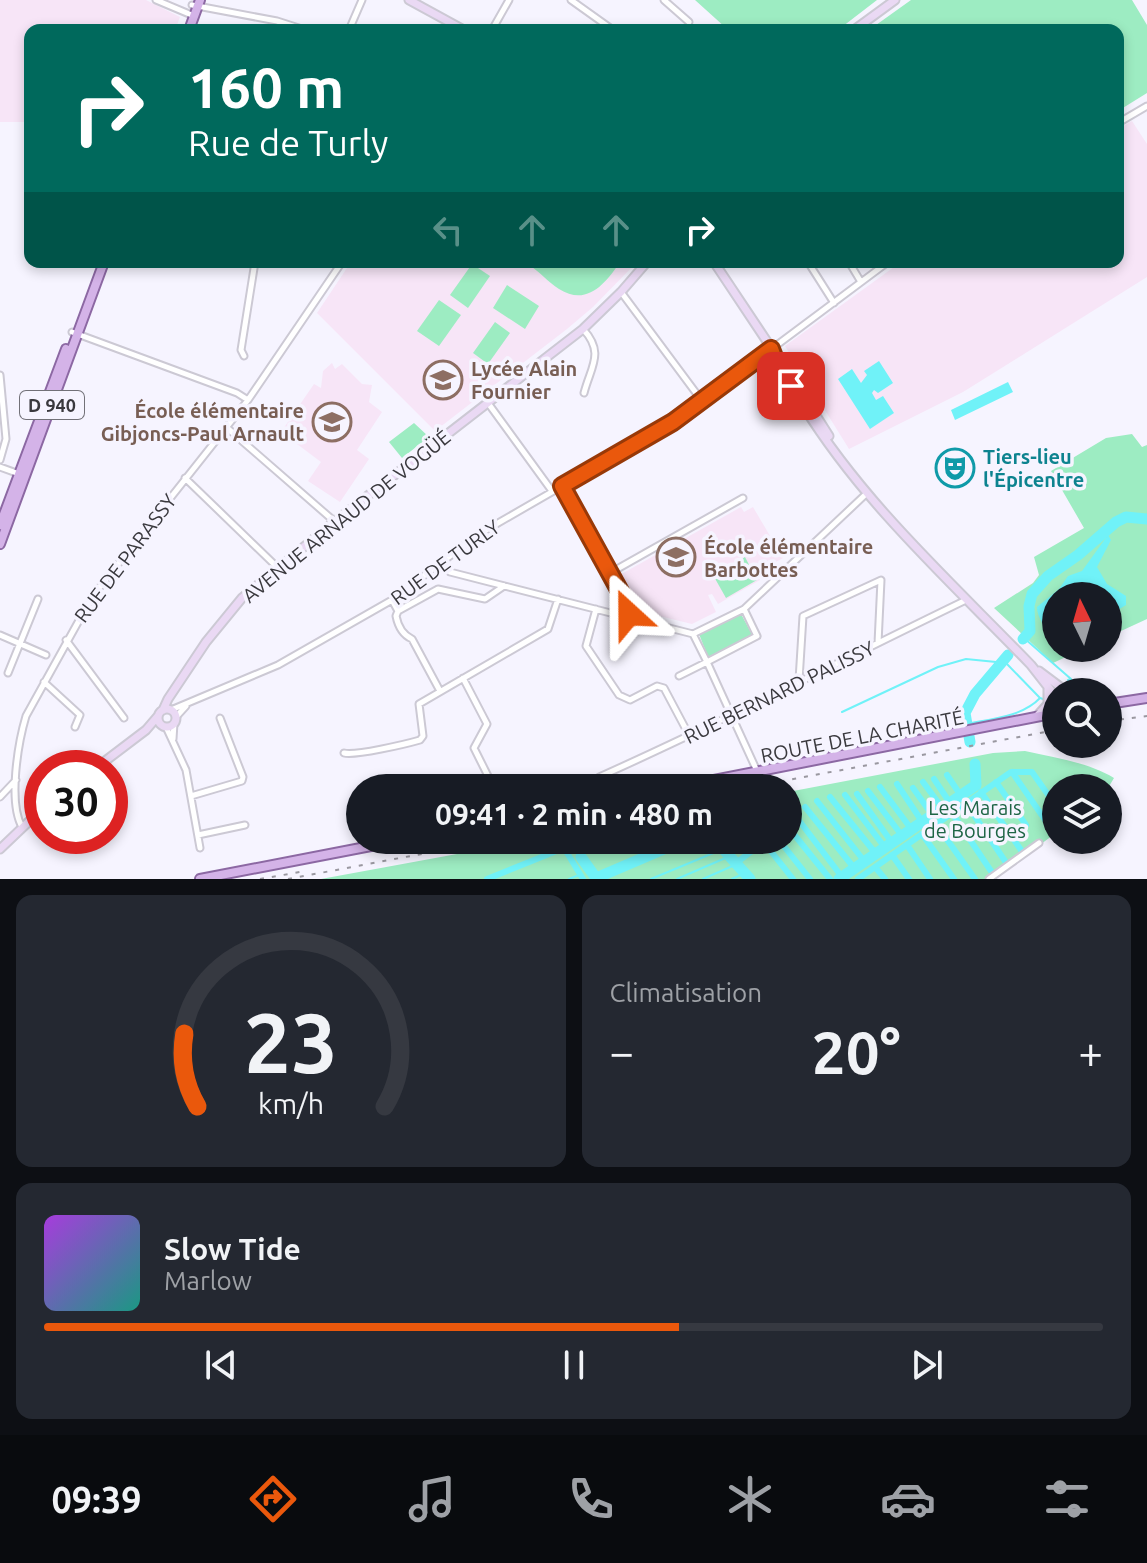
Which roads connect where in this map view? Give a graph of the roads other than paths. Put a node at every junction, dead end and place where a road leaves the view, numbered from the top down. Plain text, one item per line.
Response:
1 (156, 0) edge
2 (362, 0) edge
3 (409, 0) edge
4 (509, 0) edge
5 (571, 0) edge
6 (664, 0) edge
7 (895, 0) edge
8 (195, 7) edge
9 (689, 22) dead end
10 (286, 24) edge
11 (352, 24) edge
12 (453, 24) edge
13 (495, 24) edge
14 (605, 24) edge
15 (862, 24) edge
16 (1147, 106) edge
17 (1124, 119) edge
18 (99, 268) edge
19 (254, 268) edge
20 (338, 268) edge
21 (642, 268) edge
22 (718, 268) edge
23 (812, 268) edge
24 (853, 268) edge
25 (880, 268) edge
26 (861, 282) junction
27 (621, 292) junction
28 (834, 303) junction
29 (583, 329) junction
30 (75, 333) junction
31 (771, 349) junction
32 (244, 356) dead end
33 (0, 375) edge
34 (584, 393) dead end
35 (248, 400) junction
36 (702, 401) junction
37 (488, 403) junction
38 (226, 427) junction
39 (0, 460) edge
40 (0, 467) edge
41 (22, 475) junction
42 (185, 478) junction
43 (562, 486) junction
44 (552, 491) junction
45 (865, 491) junction
46 (743, 498) dead end
47 (334, 522) junction
48 (0, 525) edge
49 (0, 544) edge
50 (442, 564) junction
51 (277, 567) junction
52 (610, 573) junction
53 (504, 586) junction
54 (38, 599) dead end
55 (558, 599) junction
56 (967, 599) junction
57 (392, 600) junction
58 (596, 609) junction
59 (744, 609) junction
60 (398, 611) junction
61 (629, 617) junction
62 (693, 634) junction
63 (0, 635) edge
64 (66, 640) junction
65 (19, 643) junction
66 (878, 643) junction
67 (46, 655) dead end
68 (707, 662) junction
69 (1031, 665) junction
70 (8, 673) dead end
71 (679, 676) dead end
72 (463, 678) junction
73 (1048, 678) edge
74 (1042, 679) edge
75 (44, 681) junction
76 (799, 681) junction
77 (440, 691) junction
78 (1147, 698) edge
79 (1122, 702) edge
80 (1042, 712) edge
81 (732, 714) junction
82 (1042, 716) edge
83 (168, 717) junction
84 (124, 718) dead end
85 (220, 718) dead end
86 (1031, 718) junction
87 (75, 727) dead end
88 (690, 737) junction
89 (120, 750) edge
90 (344, 753) dead end
91 (757, 772) junction
92 (487, 774) edge
93 (606, 774) edge
94 (746, 774) edge
95 (17, 779) junction
96 (191, 796) junction
97 (0, 797) edge
98 (245, 825) dead end
99 (22, 827) joint
100 (198, 835) junction
101 (1039, 843) dead end
102 (200, 848) dead end
103 (0, 849) edge
104 (346, 851) edge
105 (200, 879) edge
106 (989, 879) edge

1 - 8 street
2 - 11 street
3 - 12 street
4 - 13 street
5 - 14 street
6 - 9 street
7 - 15 street
8 - 10 street
16 - 17 street
18 - 30 main road, D 940
19 - 32 street
20 - 35 street, RUE DE PARASSY
21 - 27 street, AVENUE ARNAUD DE VOGÜÉ
22 - 31 street
23 - 28 street
24 - 26 street
25 - 26 street, RUE DE TURLY
26 - 28 street, RUE DE TURLY
27 - 29 street, AVENUE ARNAUD DE VOGÜÉ
27 - 36 street
28 - 31 street, RUE DE TURLY
29 - 34 street
29 - 37 street, AVENUE ARNAUD DE VOGÜÉ
30 - 35 street
30 - 41 main road, D 940
31 - 36 street, RUE DE TURLY
31 - 45 street
33 - 39 street
35 - 38 street, RUE DE PARASSY
36 - 43 street, RUE DE TURLY
37 - 44 street
37 - 47 street, AVENUE ARNAUD DE VOGÜÉ
38 - 42 street, RUE DE PARASSY
38 - 47 street
40 - 41 street
41 - 48 main road, D 940
41 - 49 main road, D 940
42 - 51 street
42 - 64 street, RUE DE PARASSY
43 - 44 street, RUE DE TURLY
43 - 52 street
44 - 50 street, RUE DE TURLY
45 - 56 street
45 - 59 street
46 - 52 street
47 - 51 street, AVENUE ARNAUD DE VOGÜÉ
50 - 53 street
50 - 57 street, RUE DE TURLY
51 - 83 street, AVENUE ARNAUD DE VOGÜÉ
52 - 61 street
53 - 55 street
53 - 60 street
54 - 65 street
55 - 58 street
55 - 72 street
56 - 66 street, RUE BERNARD PALISSY
56 - 69 street
57 - 60 street
57 - 83 street, RUE DE TURLY
58 - 61 street
58 - 88 street
59 - 62 street
59 - 68 street
60 - 77 street
61 - 62 street
62 - 68 street
63 - 65 street
64 - 75 street, RUE DE PARASSY
64 - 84 street
65 - 67 street
65 - 70 street
66 - 76 street, RUE BERNARD PALISSY
66 - 76 street
68 - 71 street
68 - 81 street
69 - 73 street
69 - 74 street
72 - 77 street
72 - 92 street
75 - 87 street
75 - 95 street, RUE DE PARASSY
76 - 81 street, RUE BERNARD PALISSY
77 - 90 street
78 - 79 main road
80 - 86 street
81 - 88 street, RUE BERNARD PALISSY
81 - 91 street
82 - 86 main road, ROUTE DE LA CHARITÉ
83 - 89 street
83 - 96 street
85 - 96 street
86 - 91 main road, ROUTE DE LA CHARITÉ
88 - 93 street, RUE BERNARD PALISSY
91 - 94 main road, ROUTE DE LA CHARITÉ
95 - 97 street
95 - 99 street, RUE DE PARASSY
96 - 100 street
98 - 100 street
99 - 103 street
100 - 102 street
101 - 106 street
104 - 105 main road

